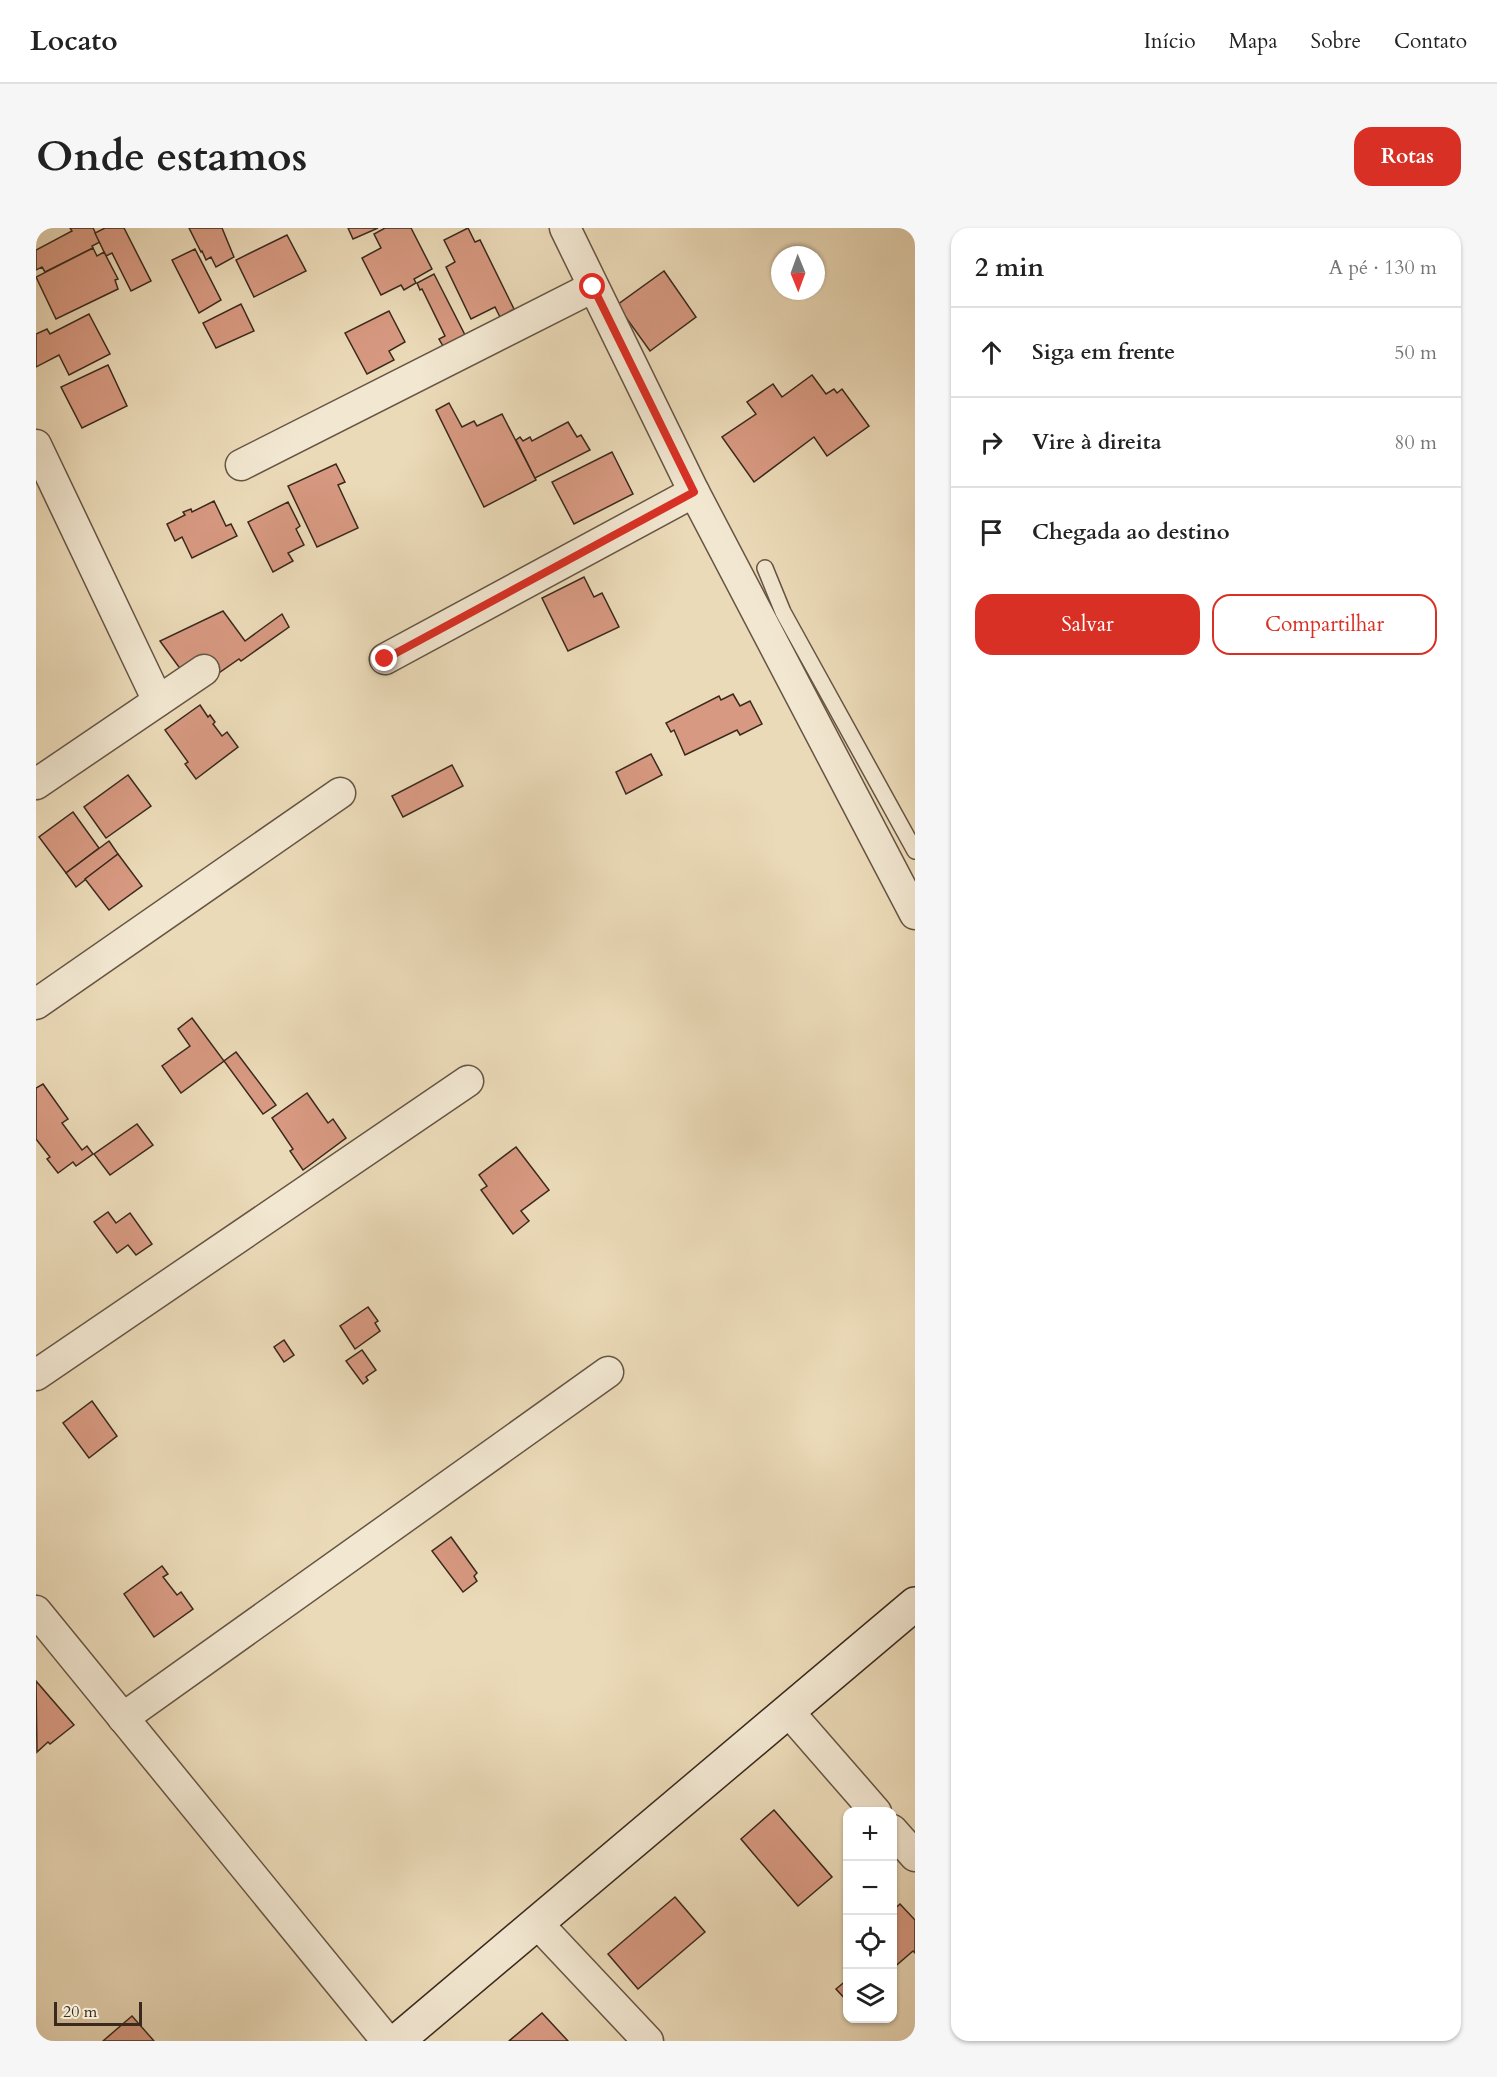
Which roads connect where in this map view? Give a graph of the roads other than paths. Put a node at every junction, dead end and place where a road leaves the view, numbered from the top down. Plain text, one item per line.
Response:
1 (565, 228) edge
2 (593, 287) junction
3 (36, 445) edge
4 (241, 465) dead end
5 (694, 492) junction
6 (765, 568) dead end
7 (385, 659) dead end
8 (204, 670) dead end
9 (158, 701) junction
10 (36, 784) edge
11 (340, 793) dead end
12 (915, 851) edge
13 (915, 914) edge
14 (36, 1004) edge
15 (468, 1081) dead end
16 (608, 1372) dead end
17 (36, 1375) edge
18 (915, 1604) edge
19 (36, 1611) edge
20 (788, 1711) junction
21 (123, 1718) junction
22 (872, 1807) edge
23 (897, 1836) edge
24 (915, 1856) edge
25 (537, 1923) junction
26 (387, 2041) edge
27 (397, 2041) edge
28 (648, 2041) edge

1 - 2 street
2 - 4 street
2 - 5 street
3 - 9 street
5 - 7 street
5 - 13 street
6 - 12 lane
8 - 9 street
9 - 10 street
11 - 14 street
15 - 17 street
16 - 21 street
18 - 20 main road
19 - 21 street
20 - 22 street
20 - 25 main road
21 - 26 street
23 - 24 street
25 - 27 main road
25 - 28 street

